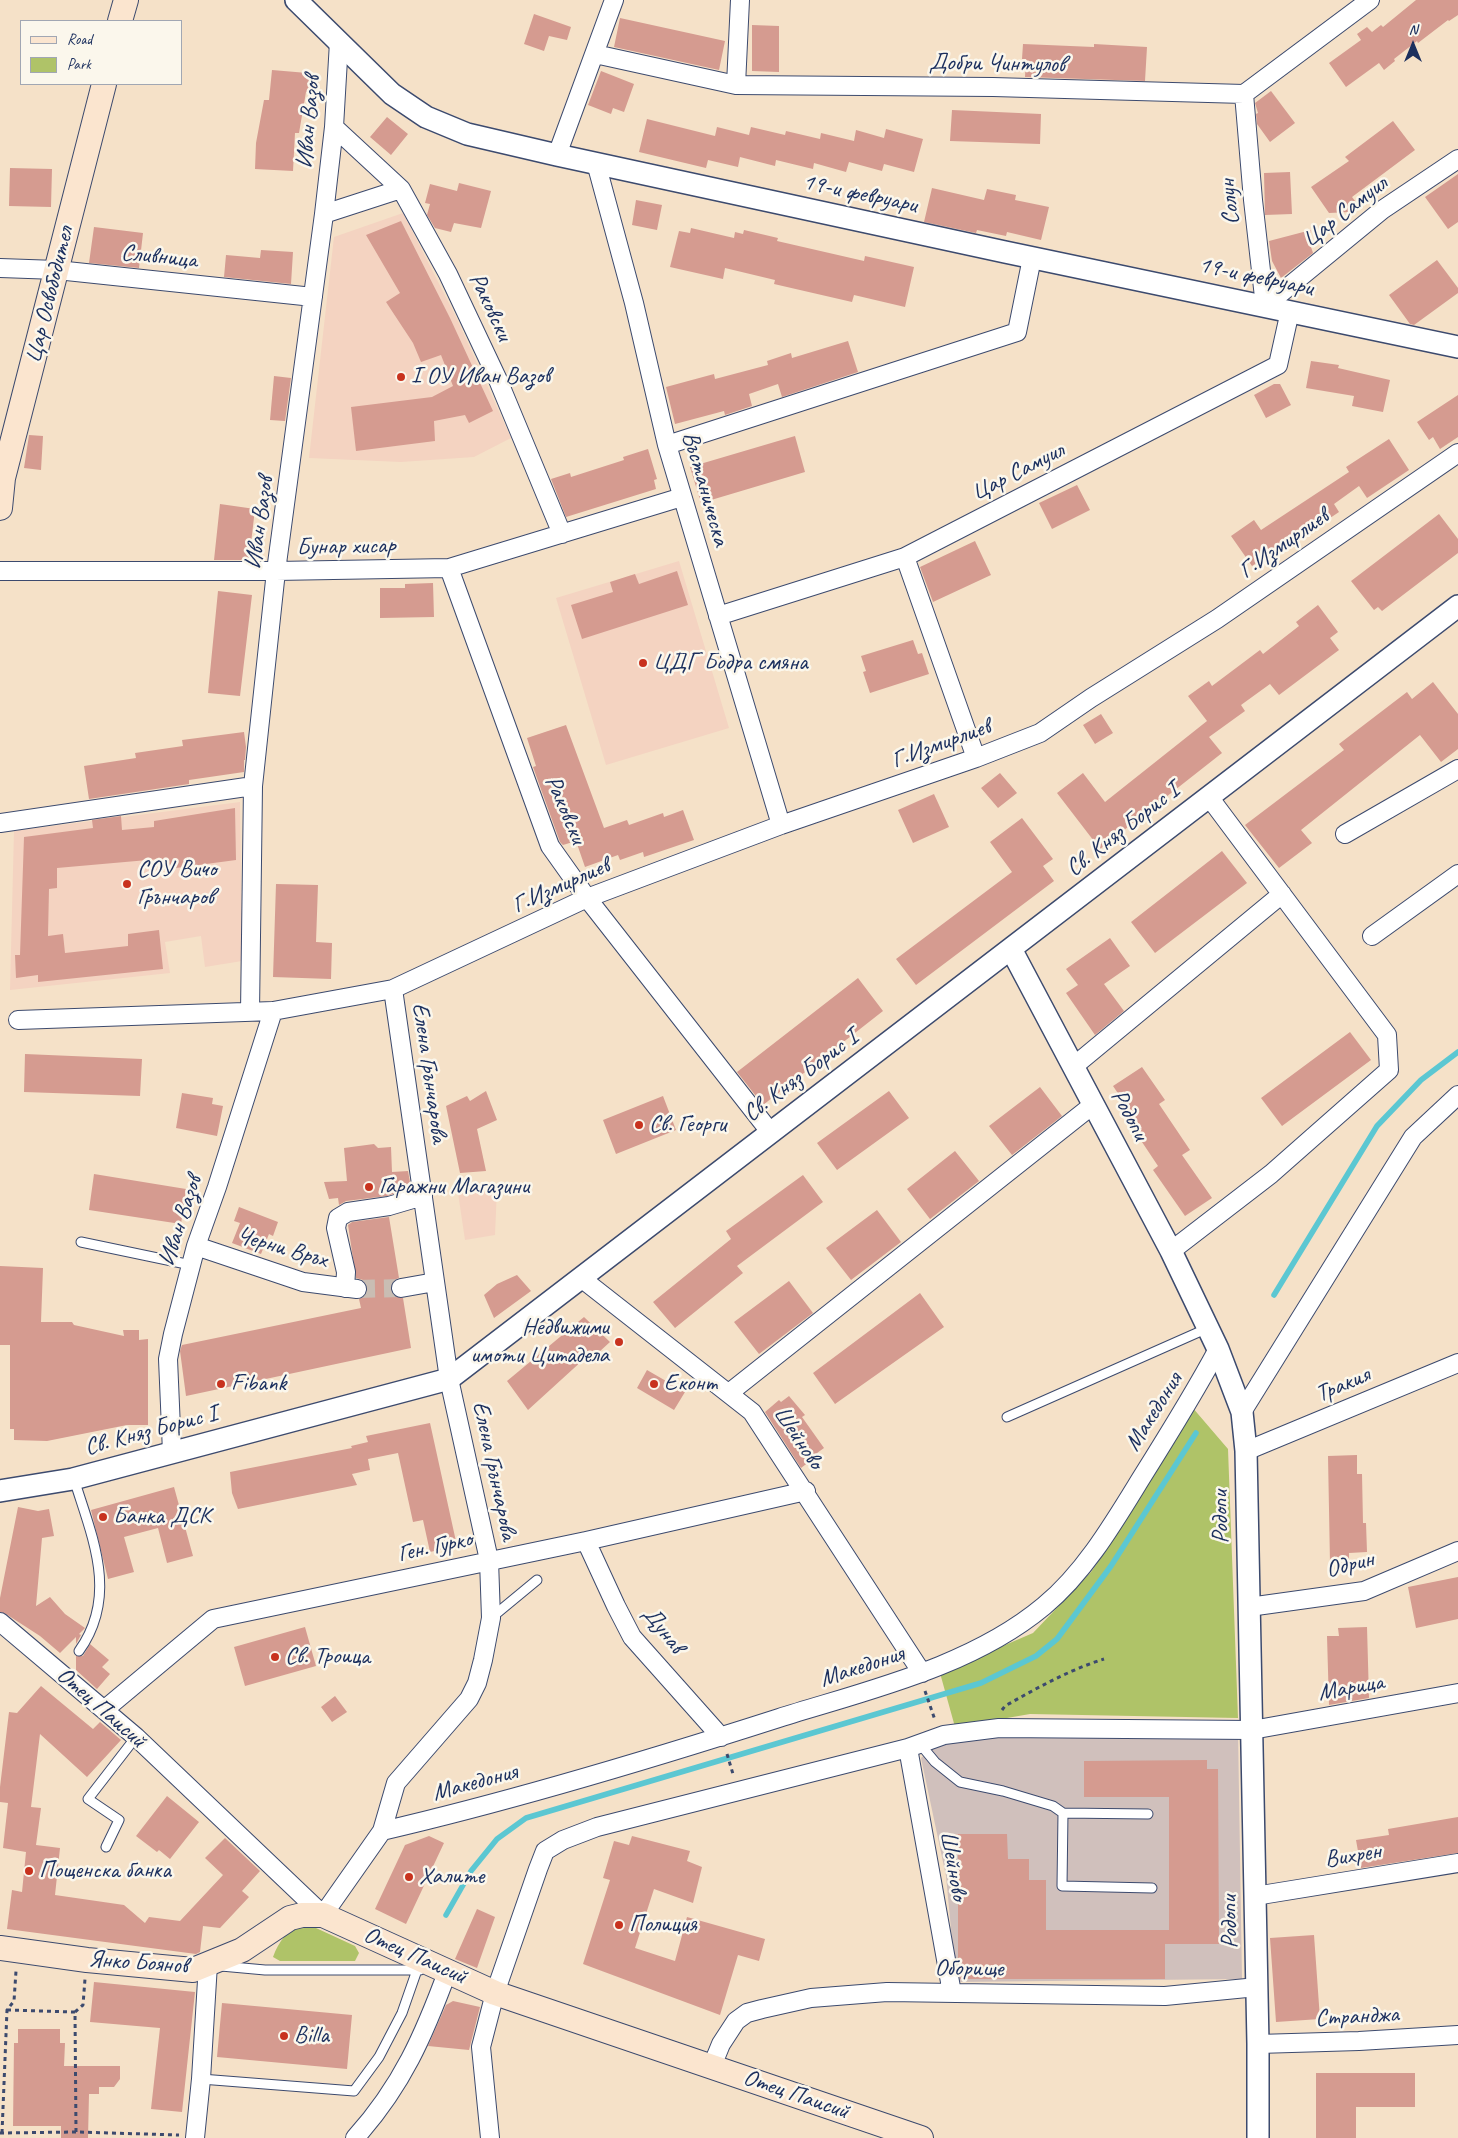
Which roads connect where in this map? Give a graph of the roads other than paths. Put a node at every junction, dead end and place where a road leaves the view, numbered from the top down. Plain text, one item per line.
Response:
1 (126, 0) edge
2 (296, 0) edge
3 (614, 0) edge
4 (740, 0) edge
5 (1370, 0) edge
6 (120, 20) edge
7 (339, 42) junction
8 (594, 54) junction
9 (104, 85) edge
10 (736, 86) junction
11 (1244, 94) junction
12 (334, 127) junction
13 (557, 155) junction
14 (1458, 159) edge
15 (596, 163) junction
16 (401, 189) junction
17 (324, 214) junction
18 (1032, 258) junction
19 (0, 268) edge
20 (56, 270) junction
21 (312, 297) junction
22 (1265, 306) junction
23 (1290, 311) junction
24 (1458, 347) edge
25 (667, 445) junction
26 (1458, 452) edge
27 (2, 478) edge
28 (682, 497) junction
29 (0, 508) edge
30 (562, 534) junction
31 (905, 557) junction
32 (449, 568) junction
33 (0, 571) edge
34 (276, 571) junction
35 (1458, 606) edge
36 (718, 616) junction
37 (976, 758) junction
38 (1458, 769) edge
39 (253, 786) junction
40 (1209, 796) junction
41 (0, 823) edge
42 (781, 825) junction
43 (1345, 834) dead end
44 (1458, 874) edge
45 (1282, 894) junction
46 (587, 898) junction
47 (1372, 936) dead end
48 (1010, 949) junction
49 (393, 989) junction
50 (273, 1010) junction
51 (250, 1012) junction
52 (18, 1020) dead end
53 (1074, 1066) junction
54 (1458, 1095) edge
55 (1094, 1104) junction
56 (771, 1132) junction
57 (423, 1196) junction
58 (81, 1242) dead end
59 (196, 1246) junction
60 (1171, 1251) junction
61 (191, 1265) junction
62 (581, 1278) junction
63 (435, 1282) junction
64 (401, 1288) tunnel mouth
65 (1208, 1328) junction
66 (1218, 1349) junction
67 (1458, 1363) edge
68 (449, 1379) junction
69 (729, 1393) junction
70 (1242, 1412) junction
71 (1007, 1417) dead end
72 (1246, 1451) junction
73 (172, 1452) junction
74 (74, 1478) junction
75 (0, 1491) edge
76 (806, 1491) junction
77 (586, 1541) junction
78 (1458, 1551) edge
79 (489, 1560) junction
80 (536, 1580) dead end
81 (1249, 1607) junction
82 (491, 1618) junction
83 (0, 1622) edge
84 (79, 1651) dead end
85 (923, 1680) junction
86 (1458, 1693) edge
87 (104, 1710) junction
88 (1252, 1730) junction
89 (136, 1737) junction
90 (721, 1737) junction
91 (914, 1746) junction
92 (1063, 1813) junction
93 (1148, 1814) dead end
94 (382, 1831) junction
95 (106, 1847) dead end
96 (1458, 1864) edge
97 (1152, 1888) dead end
98 (1255, 1896) junction
99 (323, 1915) junction
100 (0, 1948) edge
101 (208, 1964) junction
102 (416, 1970) junction
103 (448, 1970) junction
104 (1257, 1988) junction
105 (495, 1993) junction
106 (952, 1993) junction
107 (1458, 2035) edge
108 (1258, 2044) junction
109 (712, 2066) junction
110 (201, 2078) junction
111 (195, 2137) edge
112 (355, 2138) edge
113 (490, 2138) edge
114 (921, 2138) edge
115 (1258, 2138) edge

1 - 6 main road
2 - 7 street, 19-и февруари
3 - 8 street
4 - 10 street
5 - 11 street
7 - 12 street, Иван Вазов
7 - 13 street, 19-и февруари
8 - 10 street, Добри Чинтулов
8 - 13 street
9 - 20 main road, Цар Освободител
10 - 11 street, Добри Чинтулов
11 - 22 street, Солун
12 - 16 street, Раковски
12 - 17 street, Иван Вазов
13 - 15 street, 19-и февруари
14 - 22 street, Цар Самуил
15 - 18 street, 19-и февруари
15 - 25 street, Въстаническа
16 - 17 street
16 - 30 street, Раковски
17 - 21 street, Иван Вазов
18 - 22 street, 19-и февруари
18 - 25 street
19 - 20 street, Сливница
20 - 21 street, Сливница
20 - 27 main road, Цар Освободител
21 - 34 street, Иван Вазов
22 - 23 street, 19-и февруари
23 - 24 street, 19-и февруари
23 - 31 street, Цар Самуил
25 - 28 street, Въстаническа
26 - 37 street, Г.Измирлиев
27 - 29 main road, Цар Освободител
28 - 30 street, Бунар хисар
28 - 36 street, Въстаническа
30 - 32 street, Бунар хисар
31 - 36 street, Цар Самуил
31 - 37 street
32 - 34 street, Бунар хисар
32 - 46 street, Раковски
33 - 34 street, Бунар хисар
34 - 39 street, Иван Вазов
35 - 40 street, Св. Княз Борис I
36 - 42 street, Въстаническа
37 - 42 street, Г.Измирлиев
38 - 43 street
39 - 41 street
39 - 51 street, Иван Вазов
40 - 45 street
40 - 48 street, Св. Княз Борис I
42 - 46 street, Г.Измирлиев
44 - 47 street
45 - 53 street
45 - 60 street
46 - 49 street, Г.Измирлиев
46 - 56 street, Раковски
48 - 53 street, Родопи
48 - 56 street, Св. Княз Борис I
49 - 50 street, Г.Измирлиев
49 - 57 street, Елена Грънчарова
50 - 51 street, Г.Измирлиев
50 - 59 street, Иван Вазов
51 - 52 street, Г.Измирлиев
53 - 55 street, Родопи
54 - 70 street
55 - 60 street, Родопи
55 - 69 street
56 - 62 street, Св. Княз Борис I
57 - 59 street, Черни Връх
57 - 63 street, Елена Грънчарова
58 - 61 lane
59 - 61 street, Иван Вазов
60 - 65 street, Родопи
61 - 73 street, Иван Вазов
62 - 68 street, Св. Княз Борис I
62 - 69 street, Шейново
63 - 64 street
63 - 68 street, Елена Грънчарова
65 - 66 street, Родопи
65 - 71 lane
66 - 70 street, Родопи
66 - 85 street, Македония
67 - 72 street, Тракия
68 - 73 street, Св. Княз Борис I
68 - 79 street, Елена Грънчарова
69 - 76 street, Шейново
70 - 72 street, Родопи
72 - 81 street, Родопи
73 - 74 street, Св. Княз Борис I
74 - 75 street, Св. Княз Борис I
74 - 84 lane
76 - 77 street, Ген. Гурко
76 - 85 street, Шейново
77 - 79 street, Ген. Гурко
77 - 90 street, Дунав
78 - 81 street, Одрин
79 - 82 street, Елена Грънчарова
79 - 87 street, Ген. Гурко
80 - 82 lane
81 - 88 street, Родопи
82 - 94 street, Елена Грънчарова
83 - 87 street, Отец Паисий
85 - 90 street, Македония
86 - 88 street, Марица
87 - 89 street, Отец Паисий
88 - 91 street, Марица
88 - 98 street, Родопи
89 - 95 lane
89 - 99 street, Отец Паисий
90 - 94 street, Македония
91 - 92 lane
91 - 105 street, Марица
91 - 106 street, Шейново
92 - 93 lane
92 - 97 lane
94 - 99 street, Елена Грънчарова
96 - 98 street, Вихрен
98 - 104 street, Родопи
99 - 101 main road, Янко Боянов
99 - 103 main road, Отец Паисий
100 - 101 main road, Янко Боянов
101 - 102 lane
101 - 110 street
102 - 103 lane
102 - 110 lane
103 - 105 main road, Отец Паисий
103 - 112 street
104 - 106 street, Оборище
104 - 108 street, Родопи
105 - 109 main road, Отец Паисий
105 - 113 street, Марица
106 - 109 street, Оборище
107 - 108 street, Странджа
108 - 115 street, Родопи
109 - 114 main road, Отец Паисий
110 - 111 street

